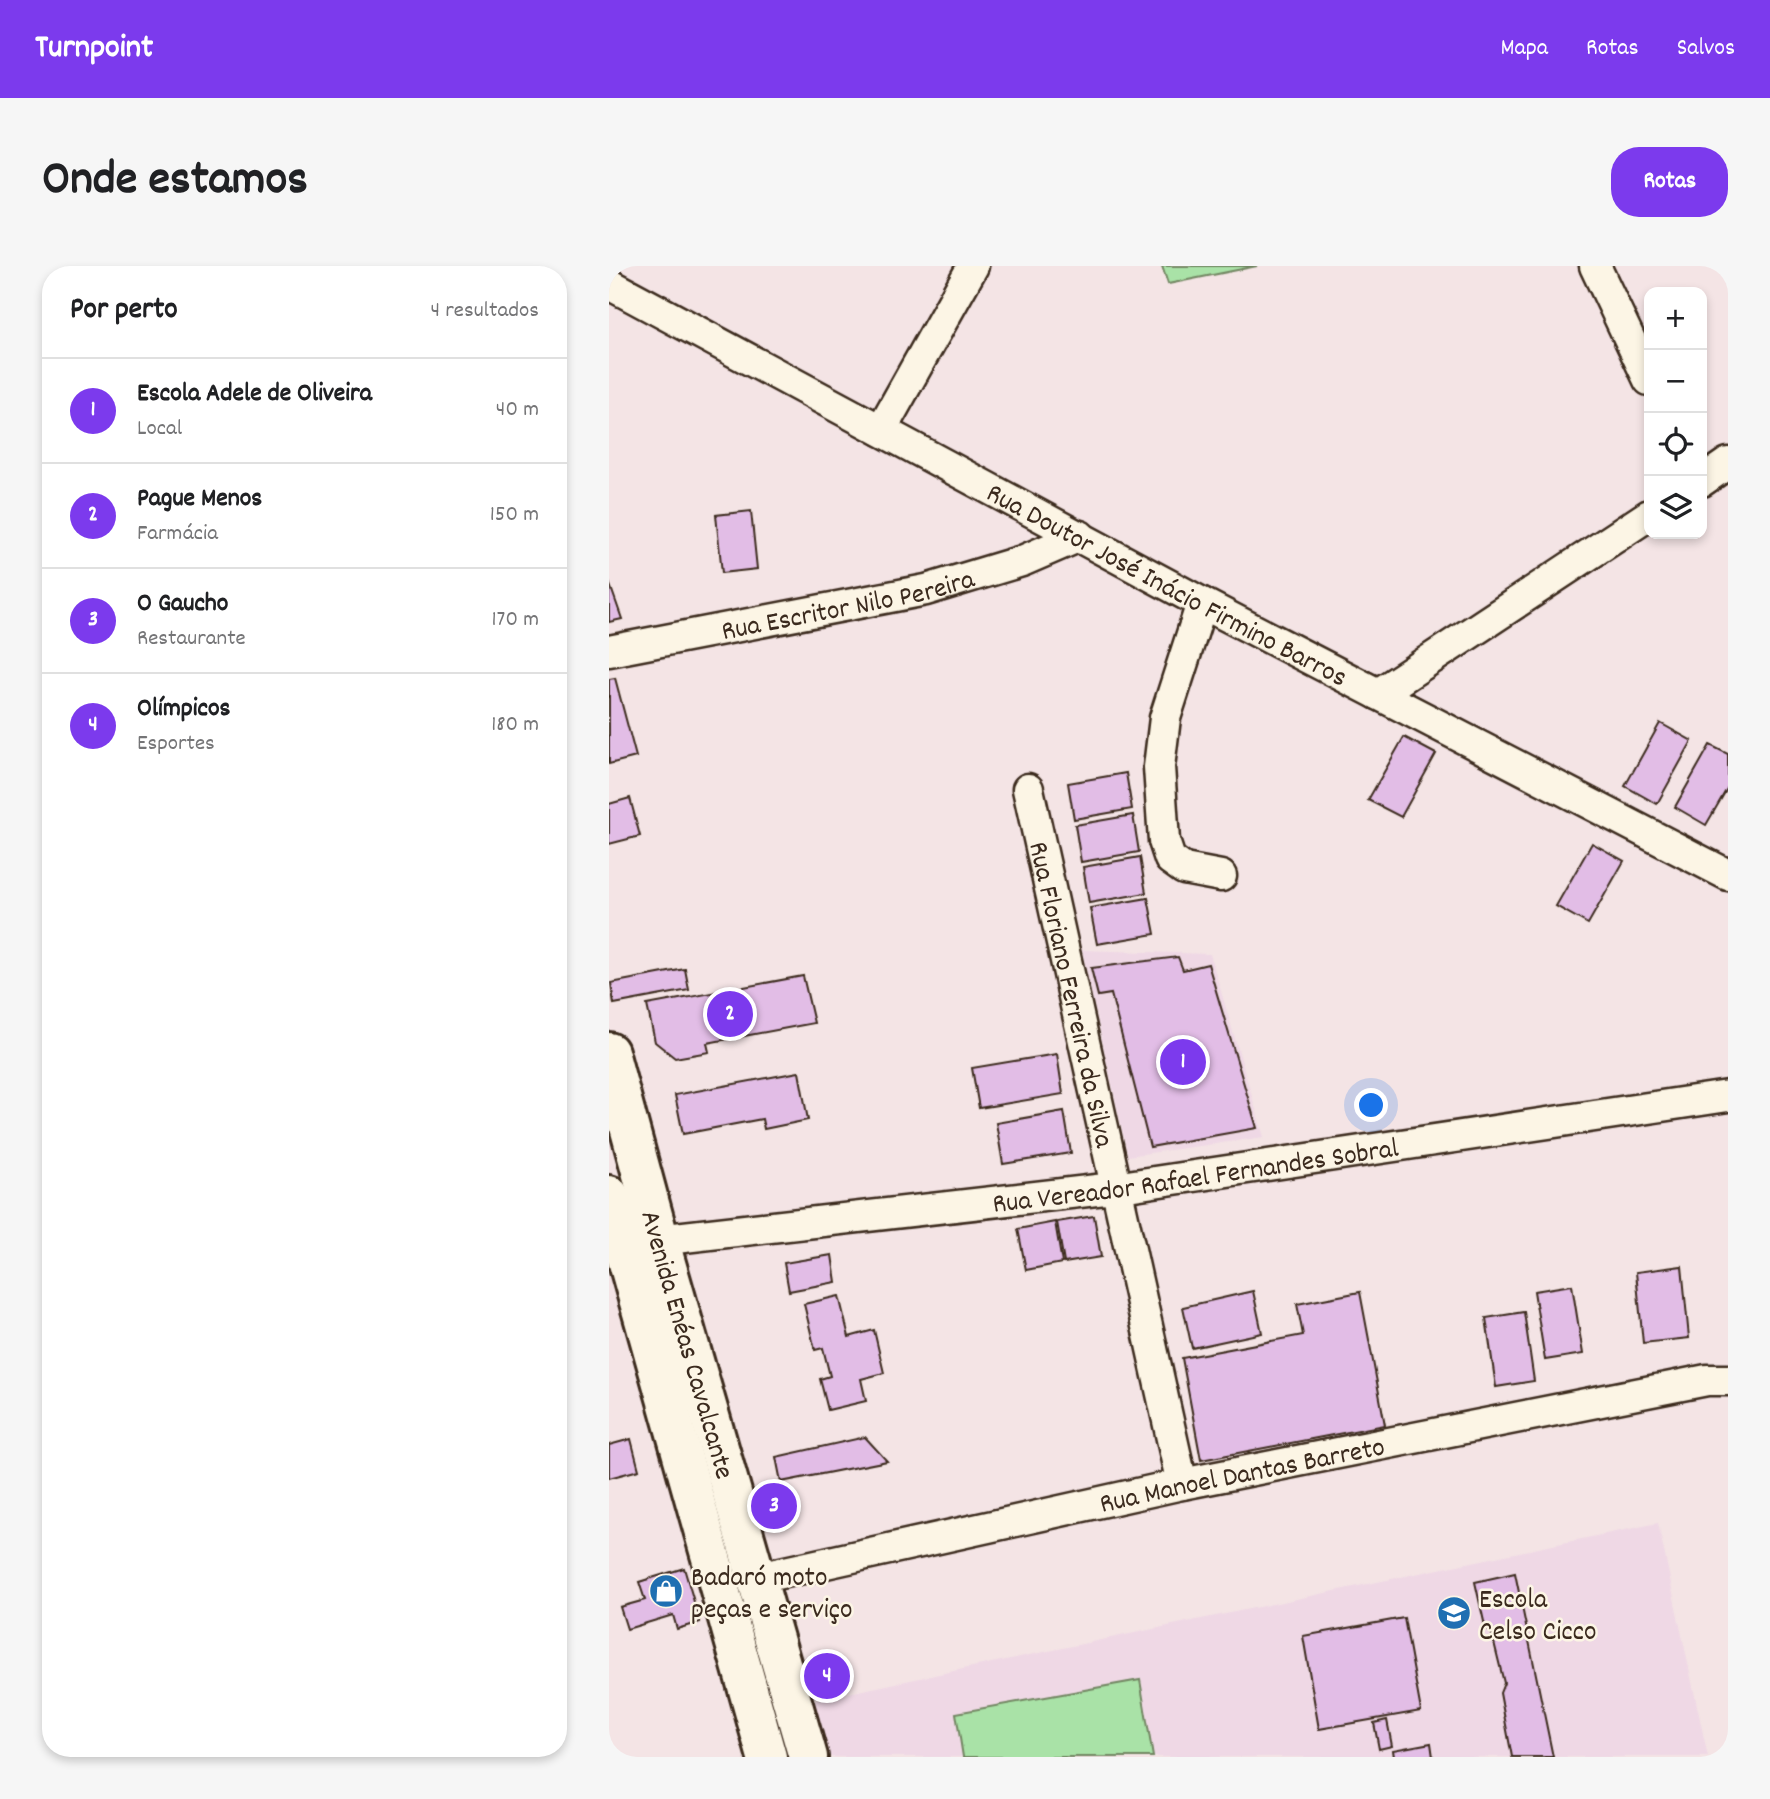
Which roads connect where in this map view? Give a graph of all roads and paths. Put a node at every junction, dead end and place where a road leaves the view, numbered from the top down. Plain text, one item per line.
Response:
1 (973, 266) edge
2 (1595, 266) edge
3 (609, 284) edge
4 (1644, 369) edge
5 (881, 430) junction
6 (1728, 463) edge
7 (1707, 478) edge
8 (1644, 518) edge
9 (1080, 536) junction
10 (1202, 603) junction
11 (609, 651) edge
12 (1378, 694) junction
13 (1028, 789) dead end
14 (1728, 875) edge
15 (1221, 876) dead end
16 (609, 1052) edge
17 (1728, 1096) edge
18 (1114, 1188) junction
19 (609, 1195) edge
20 (661, 1243) junction
21 (1728, 1357) edge
22 (1718, 1380) edge
23 (1182, 1484) junction
24 (758, 1578) junction
25 (767, 1757) edge
26 (808, 1757) edge

1 - 5 street
2 - 4 street
3 - 5 street, Rua Doutor José Inácio Firmino Barros
5 - 9 street, Rua Doutor José Inácio Firmino Barros
6 - 7 street
8 - 12 street
9 - 10 street, Rua Doutor José Inácio Firmino Barros
9 - 11 street, Rua Escritor Nilo Pereira
10 - 12 street, Rua Doutor José Inácio Firmino Barros
10 - 15 street
12 - 14 street, Rua Doutor José Inácio Firmino Barros
13 - 18 street, Rua Floriano Ferreira da Silva
16 - 20 main road, Avenida Enéas Cavalcante
17 - 18 street, Rua Vereador Rafael Fernandes Sobral
18 - 20 street, Rua Vereador Rafael Fernandes Sobral
18 - 23 street, Rua Floriano Ferreira da Silva
19 - 25 main road, Avenida Enéas Cavalcante
20 - 24 main road, Avenida Enéas Cavalcante
21 - 22 street
22 - 23 street, Rua Manoel Dantas Barreto
23 - 24 street, Rua Manoel Dantas Barreto
24 - 26 main road, Avenida Enéas Cavalcante

